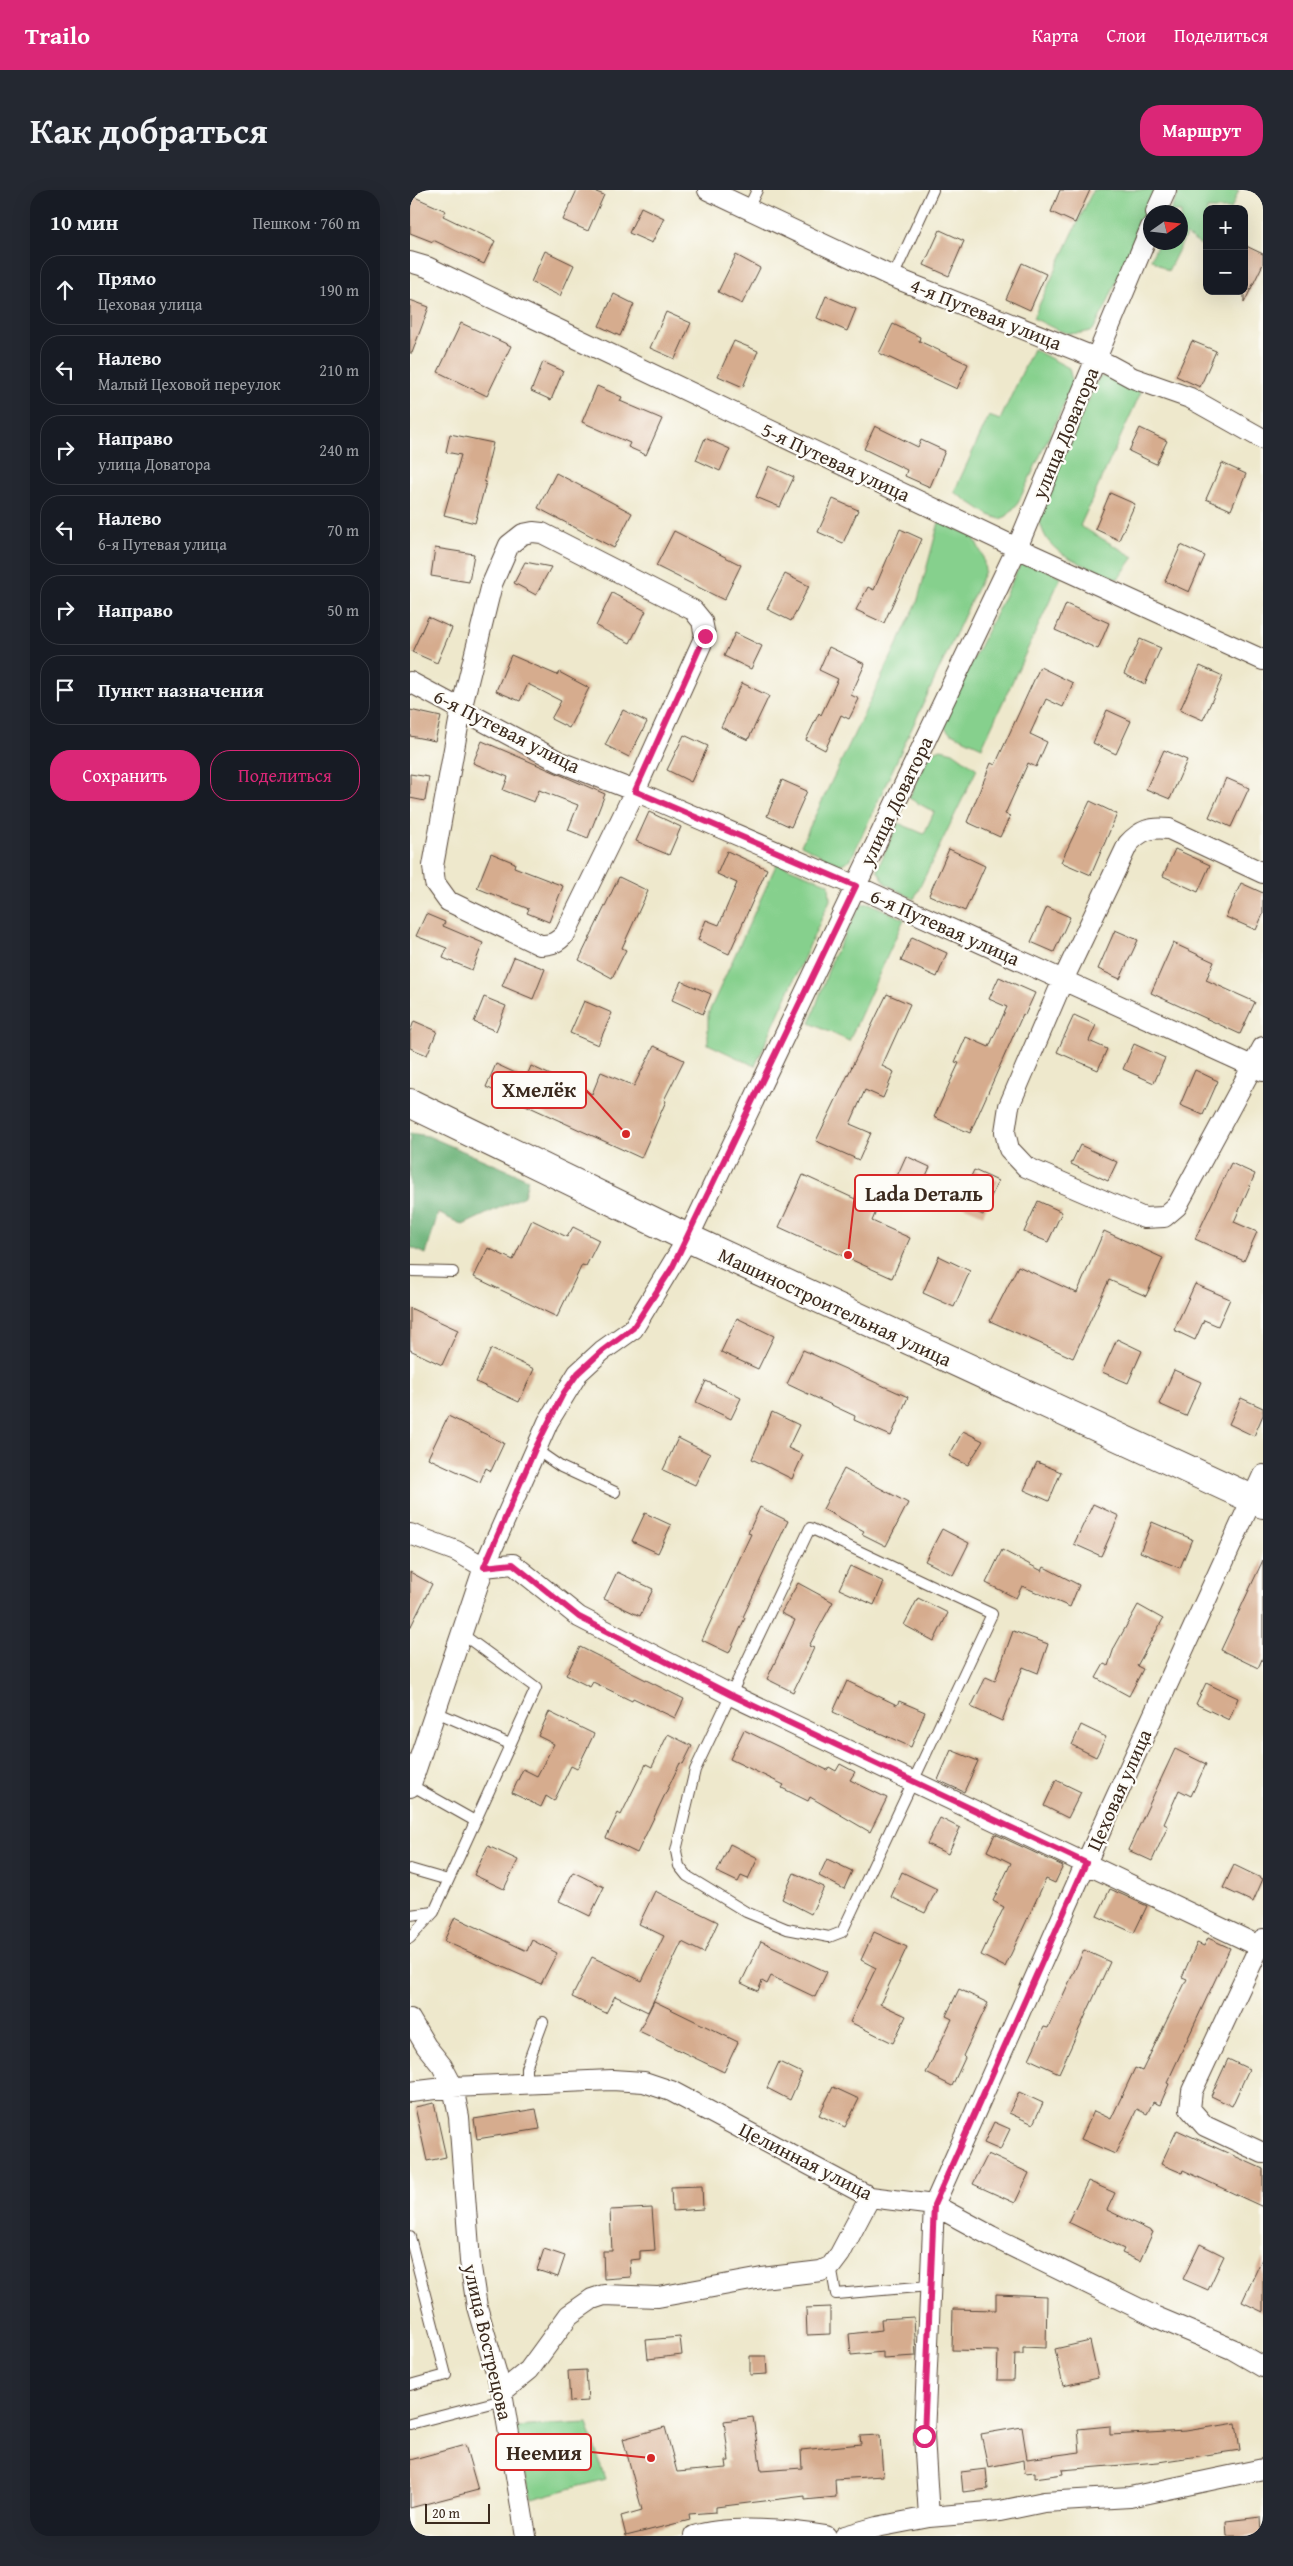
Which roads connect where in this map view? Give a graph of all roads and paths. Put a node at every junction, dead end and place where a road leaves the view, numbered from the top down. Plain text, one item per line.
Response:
1 (708, 190) edge
2 (758, 190) edge
3 (933, 190) edge
4 (1166, 190) edge
5 (1159, 205) edge
6 (748, 209) junction
7 (1143, 244) edge
8 (410, 262) edge
9 (893, 277) junction
10 (1096, 358) junction
11 (1263, 438) edge
12 (1017, 548) junction
13 (1263, 660) edge
14 (410, 682) edge
15 (460, 710) junction
16 (635, 791) junction
17 (1263, 873) edge
18 (856, 886) junction
19 (1063, 980) junction
20 (1263, 1047) edge
21 (1258, 1069) edge
22 (410, 1103) edge
23 (688, 1238) junction
24 (410, 1272) edge
25 (453, 1272) dead end
26 (535, 1449) junction
27 (1263, 1475) edge
28 (615, 1492) dead end
29 (1257, 1502) edge
30 (410, 1534) edge
31 (484, 1567) junction
32 (462, 1634) junction
33 (731, 1695) junction
34 (436, 1712) junction
35 (510, 1744) junction
36 (913, 1781) junction
37 (410, 1786) edge
38 (475, 1821) junction
39 (1086, 1863) junction
40 (410, 1869) edge
41 (448, 1880) junction
42 (434, 1912) junction
43 (410, 1915) edge
44 (410, 1938) edge
45 (1262, 1944) edge
46 (410, 2019) edge
47 (544, 2022) dead end
48 (526, 2084) junction
49 (453, 2087) junction
50 (410, 2092) edge
51 (1263, 2153) edge
52 (870, 2197) junction
53 (934, 2205) junction
54 (410, 2237) edge
55 (831, 2266) junction
56 (929, 2286) junction
57 (1263, 2367) edge
58 (410, 2384) edge
59 (503, 2396) junction
60 (410, 2424) edge
61 (1263, 2469) edge
62 (929, 2517) junction
63 (526, 2536) edge
64 (694, 2536) edge
65 (826, 2536) edge
66 (845, 2536) edge

1 - 6 street, 4-я Путевая улица
2 - 6 lane
3 - 9 lane
4 - 5 street
6 - 9 street, 4-я Путевая улица
7 - 10 street, улица Доватора
8 - 12 street, 5-я Путевая улица
9 - 10 street, 4-я Путевая улица
10 - 11 street, 4-я Путевая улица
10 - 12 street, улица Доватора
12 - 13 street, 5-я Путевая улица
12 - 18 street, улица Доватора
14 - 15 street, 6-я Путевая улица
15 - 16 street, 6-я Путевая улица
15 - 16 street
15 - 16 street
16 - 18 street, 6-я Путевая улица
17 - 19 street
18 - 19 street, 6-я Путевая улица
18 - 23 street, улица Доватора
19 - 21 street, 6-я Путевая улица
19 - 21 street
20 - 21 street
22 - 23 main road, Машиностроительная улица
23 - 26 street, улица Доватора
23 - 29 main road, Машиностроительная улица
24 - 25 lane
26 - 28 lane
26 - 31 street, улица Доватора
27 - 29 street, Цеховая улица
29 - 39 street, Цеховая улица
30 - 31 street
31 - 32 street, улица Доватора
31 - 33 street
32 - 34 street, улица Доватора
32 - 35 lane
33 - 36 street
33 - 36 lane
33 - 36 lane
34 - 35 lane
34 - 37 street, улица Доватора
35 - 38 lane
36 - 39 street
37 - 38 lane
38 - 41 lane
39 - 45 street
39 - 53 street, Цеховая улица
40 - 41 lane
41 - 42 lane
42 - 43 lane
42 - 44 lane
45 - 51 street
46 - 49 street
47 - 48 lane
48 - 49 street, Целинная улица
48 - 52 street, Целинная улица
49 - 50 street, Целинная улица
49 - 59 street, улица Вострецова
52 - 53 street, Целинная улица
52 - 55 street
53 - 56 street, Цеховая улица
53 - 57 street, Целинная улица
54 - 58 lane
55 - 56 lane
55 - 59 street
56 - 62 street, Цеховая улица
59 - 60 lane
59 - 63 street, улица Вострецова
61 - 62 street
62 - 66 street
64 - 65 street

